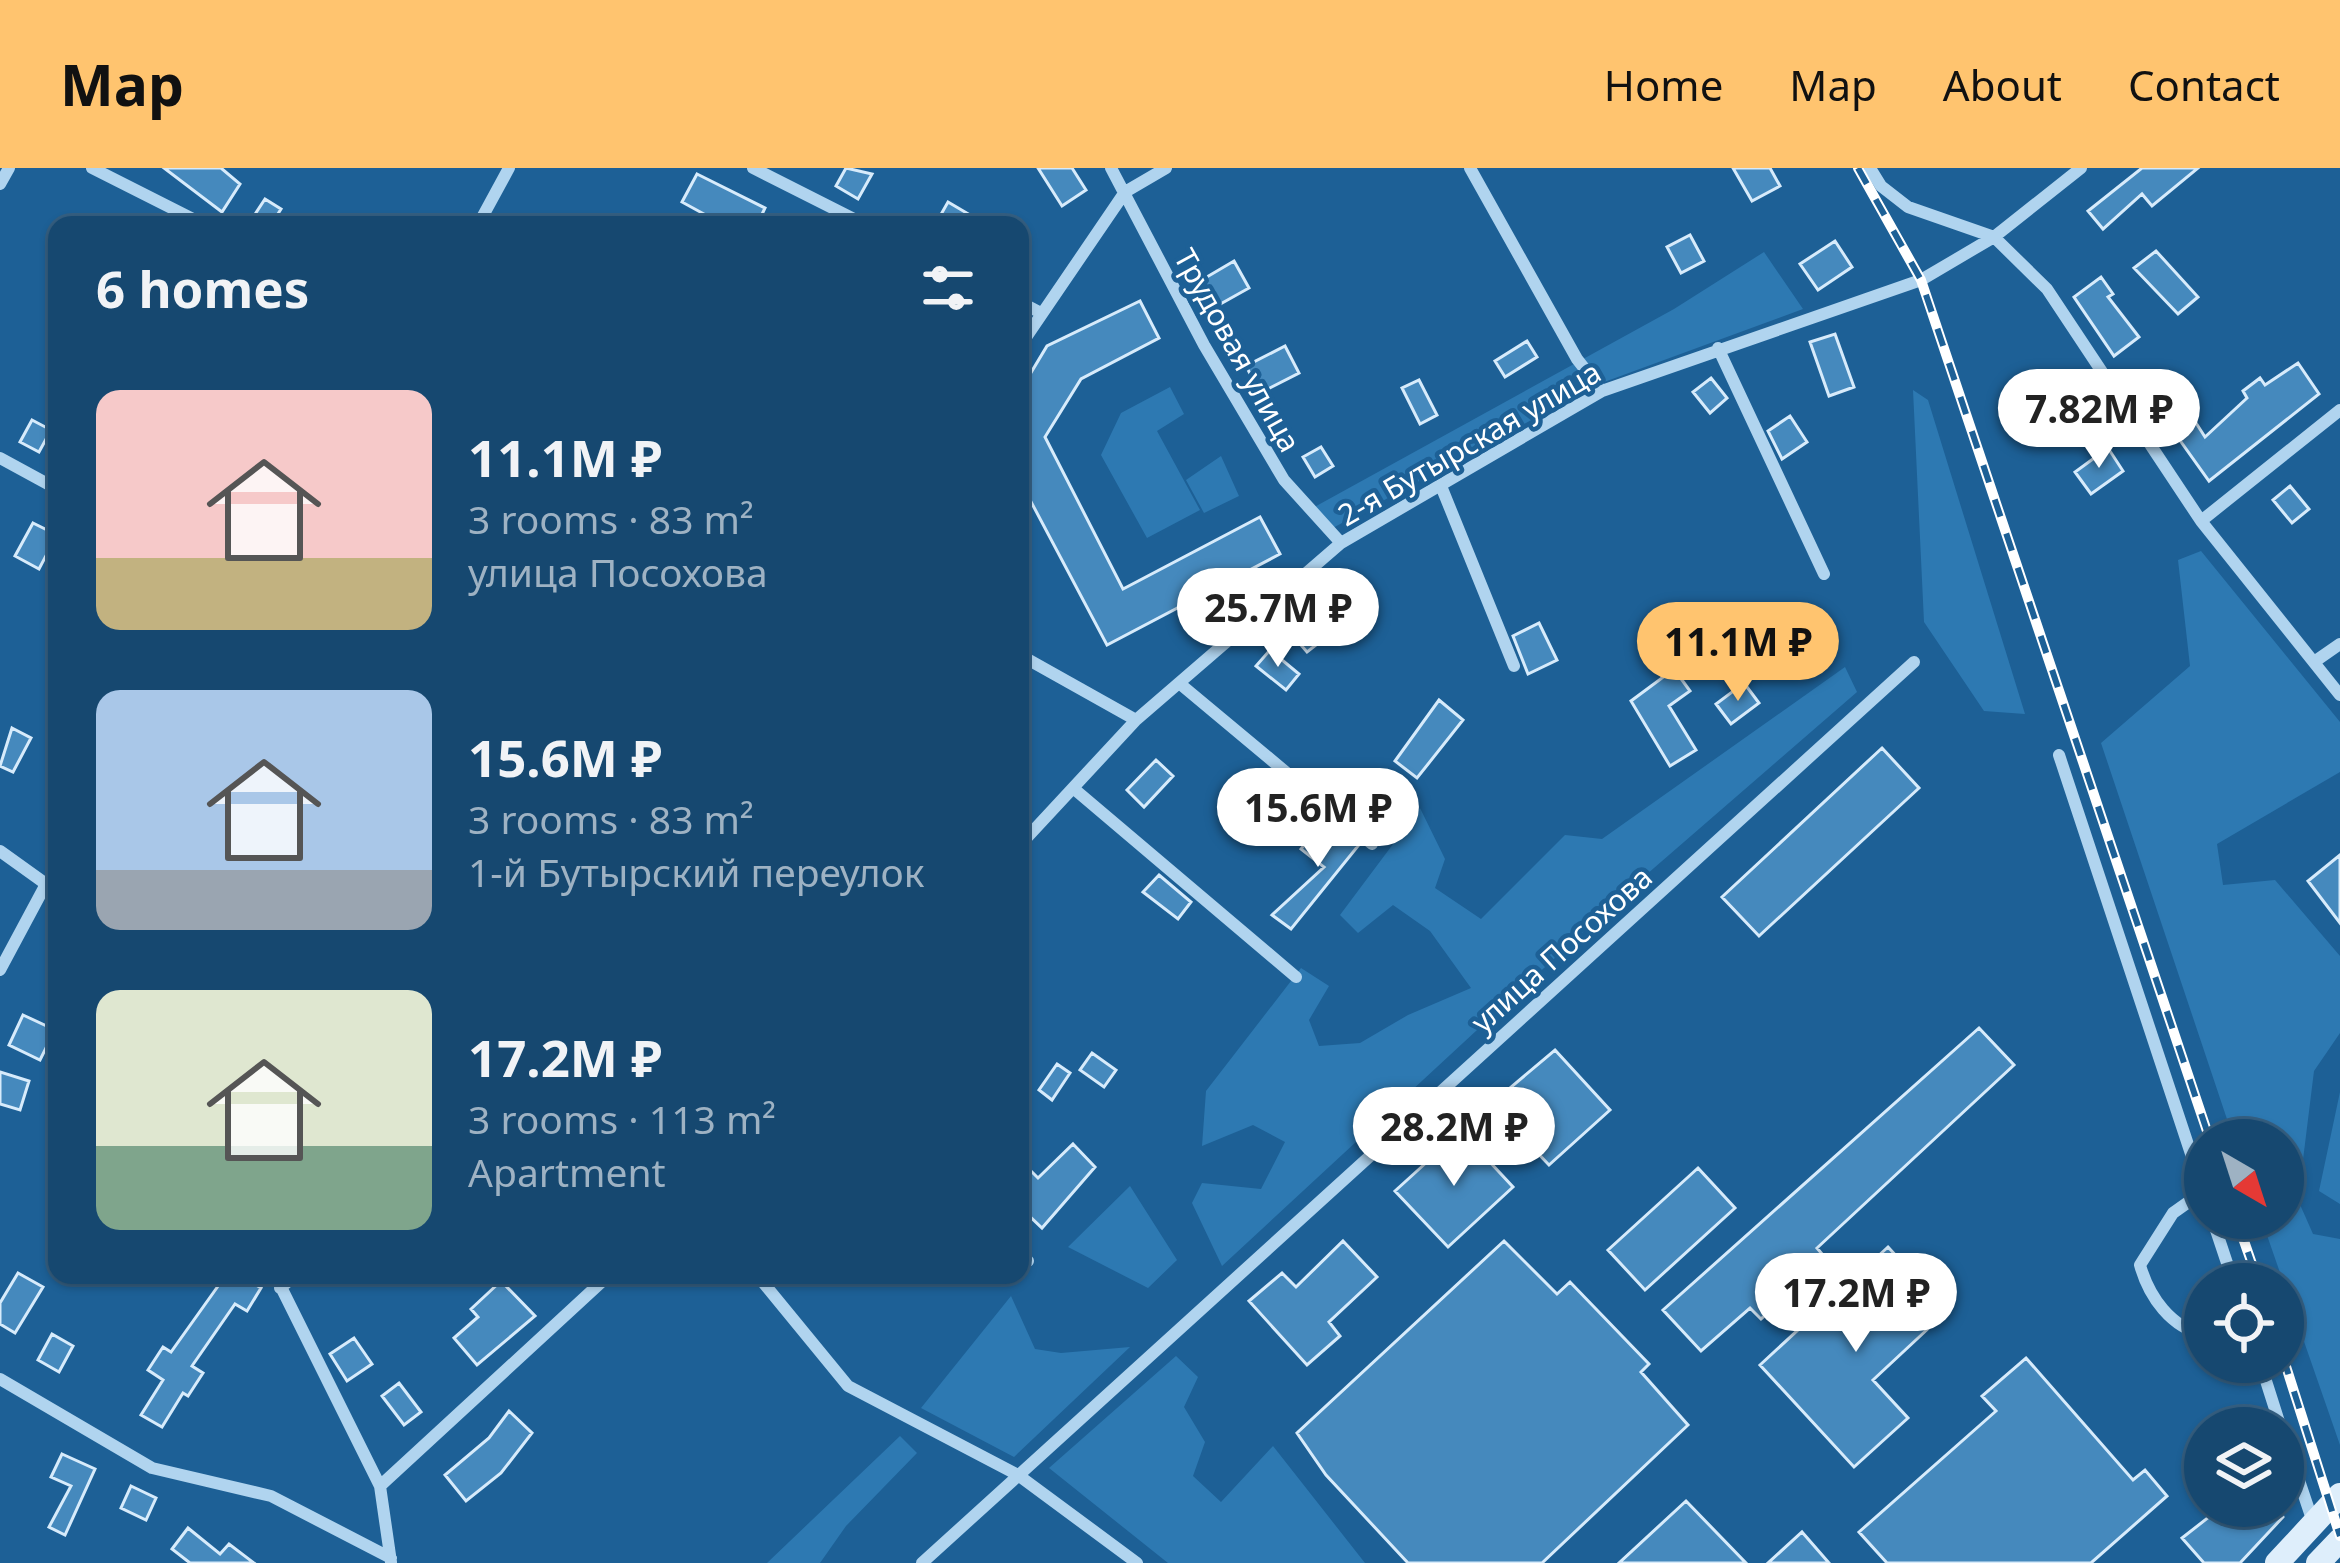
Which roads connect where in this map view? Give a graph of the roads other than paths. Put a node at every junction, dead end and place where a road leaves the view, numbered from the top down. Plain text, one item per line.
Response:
1 (9, 168) edge
2 (92, 168) edge
3 (508, 168) edge
4 (753, 168) edge
5 (1111, 168) edge
6 (1166, 168) edge
7 (1470, 168) edge
8 (1870, 168) edge
9 (2081, 168) edge
10 (0, 184) edge
11 (1124, 192) junction
12 (187, 216) edge
13 (483, 216) edge
14 (848, 216) edge
15 (1994, 237) junction
16 (1029, 307) edge
17 (1041, 313) junction
18 (1029, 332) edge
19 (1718, 348) junction
20 (1601, 391) junction
21 (2340, 410) edge
22 (0, 458) edge
23 (48, 484) edge
24 (1442, 486) junction
25 (2201, 521) junction
26 (1341, 544) junction
27 (1824, 574) dead end
28 (2340, 644) edge
29 (1029, 660) edge
30 (1914, 662) dead end
31 (2314, 662) junction
32 (1514, 666) dead end
33 (1179, 683) junction
34 (2340, 695) edge
35 (1136, 720) junction
36 (2059, 755) dead end
37 (1073, 788) junction
38 (1029, 835) edge
39 (1372, 844) dead end
40 (0, 851) edge
41 (48, 883) edge
42 (48, 890) edge
43 (0, 970) edge
44 (1296, 977) dead end
45 (2184, 1133) edge
46 (2184, 1207) edge
47 (279, 1284) edge
48 (599, 1284) edge
49 (764, 1284) edge
50 (2184, 1323) edge
51 (0, 1378) edge
52 (1018, 1475) junction
53 (380, 1486) junction
54 (2304, 1494) edge
55 (2340, 1495) edge
56 (2314, 1523) junction
57 (2340, 1540) edge
58 (391, 1561) edge
59 (922, 1563) edge
60 (1137, 1563) edge
61 (2277, 1563) edge
62 (2318, 1563) edge

1 - 10 street
2 - 12 street
3 - 13 street
4 - 14 street
5 - 11 street, Трудовая улица
6 - 11 street
7 - 20 street
8 - 15 street
9 - 15 street, 2-я Бутырская улица
11 - 17 street
11 - 26 street, Трудовая улица
15 - 19 street, 2-я Бутырская улица
15 - 25 street
16 - 17 street
17 - 18 street
19 - 20 street, 2-я Бутырская улица
19 - 27 street
20 - 24 street, 2-я Бутырская улица
21 - 25 street
22 - 23 street
24 - 26 street, 2-я Бутырская улица
24 - 32 street
25 - 31 street
26 - 33 street, 2-я Бутырская улица
28 - 31 street
29 - 35 street
30 - 52 street, улица Посохова
31 - 34 street
33 - 35 street, 2-я Бутырская улица
33 - 39 street
35 - 37 street, 2-я Бутырская улица
36 - 45 street
37 - 38 street, 2-я Бутырская улица
37 - 44 street
40 - 41 street
42 - 43 street
46 - 50 street
47 - 53 street
48 - 53 street
49 - 52 street
51 - 58 street
52 - 59 street, улица Посохова
52 - 60 street
53 - 58 street
54 - 56 street
55 - 56 main road
56 - 61 main road
57 - 62 main road

